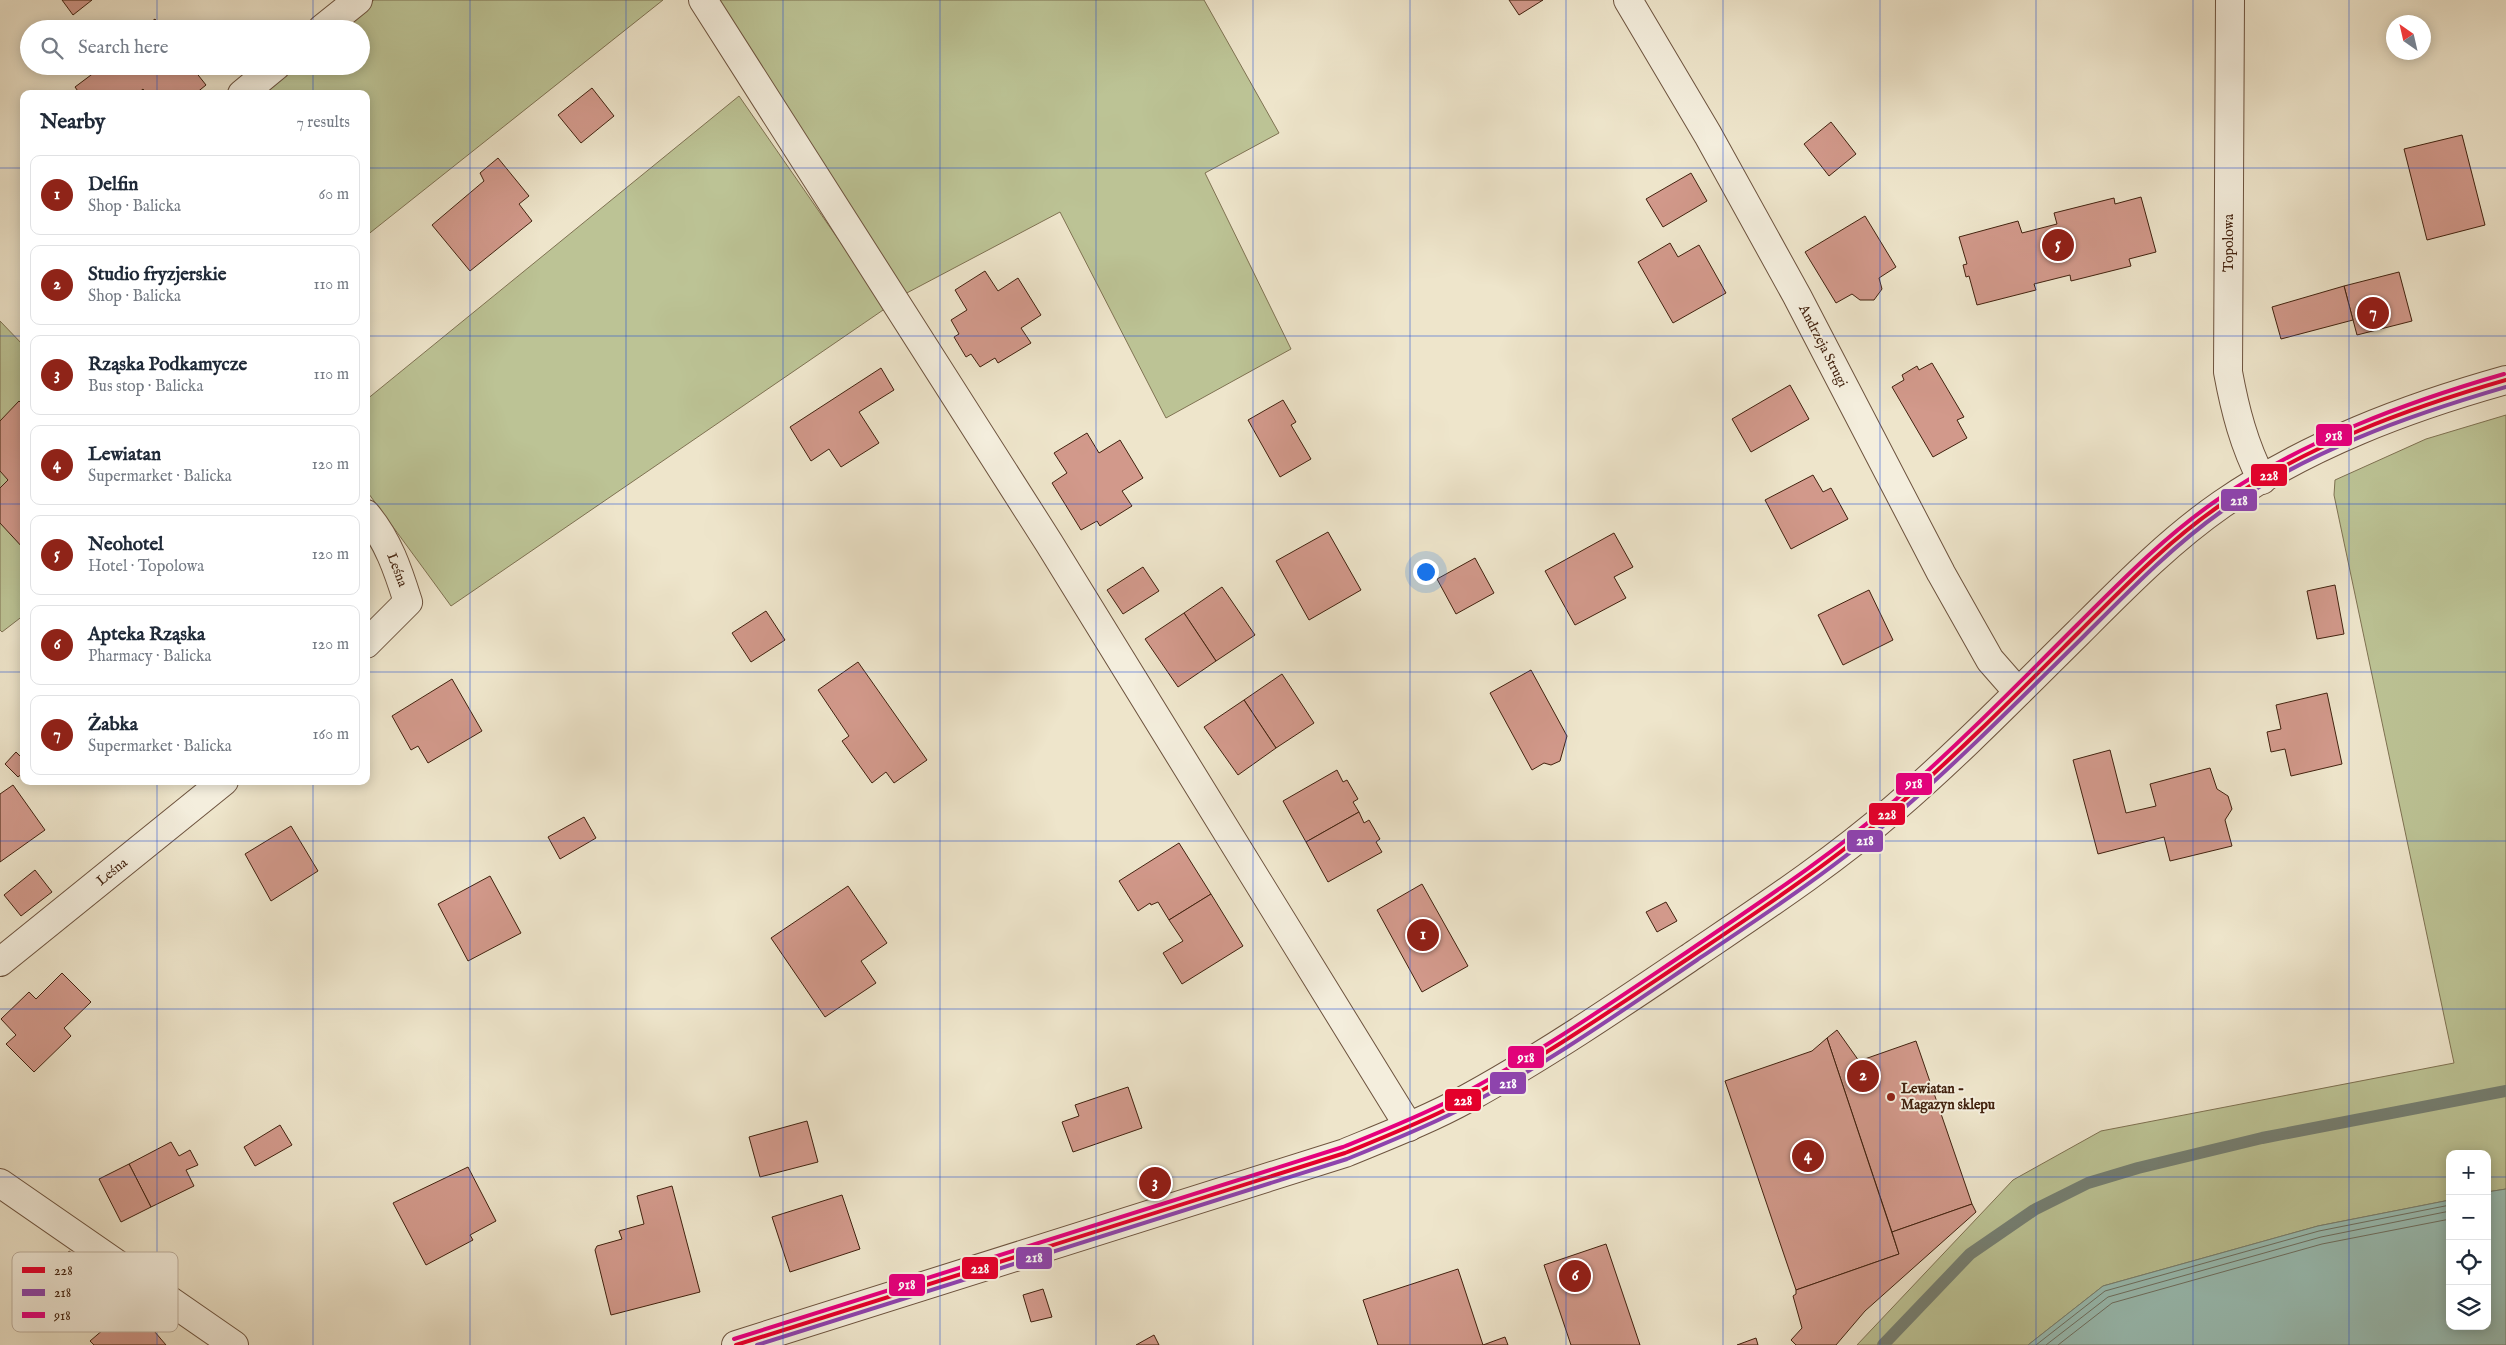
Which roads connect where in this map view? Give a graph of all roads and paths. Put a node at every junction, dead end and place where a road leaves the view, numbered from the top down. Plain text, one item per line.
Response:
1 (358, 0) edge
2 (703, 0) edge
3 (1628, 0) edge
4 (2230, 0) edge
5 (333, 20) edge
6 (265, 75) edge
7 (247, 90) edge
8 (2506, 380) edge
9 (2262, 480) junction
10 (370, 518) edge
11 (370, 640) edge
12 (2018, 692) junction
13 (219, 785) edge
14 (0, 962) edge
15 (1409, 1127) junction
16 (0, 1183) edge
17 (100, 1252) edge
18 (178, 1306) edge
19 (234, 1345) edge
20 (736, 1345) edge

1 - 5 street
2 - 15 street
3 - 12 street, Andrzeja Strugi
4 - 9 street, Topolowa
6 - 7 street
8 - 9 street
9 - 12 street
10 - 11 street, Leśna
12 - 15 street
13 - 14 street, Leśna
15 - 20 street
16 - 17 street
18 - 19 street

